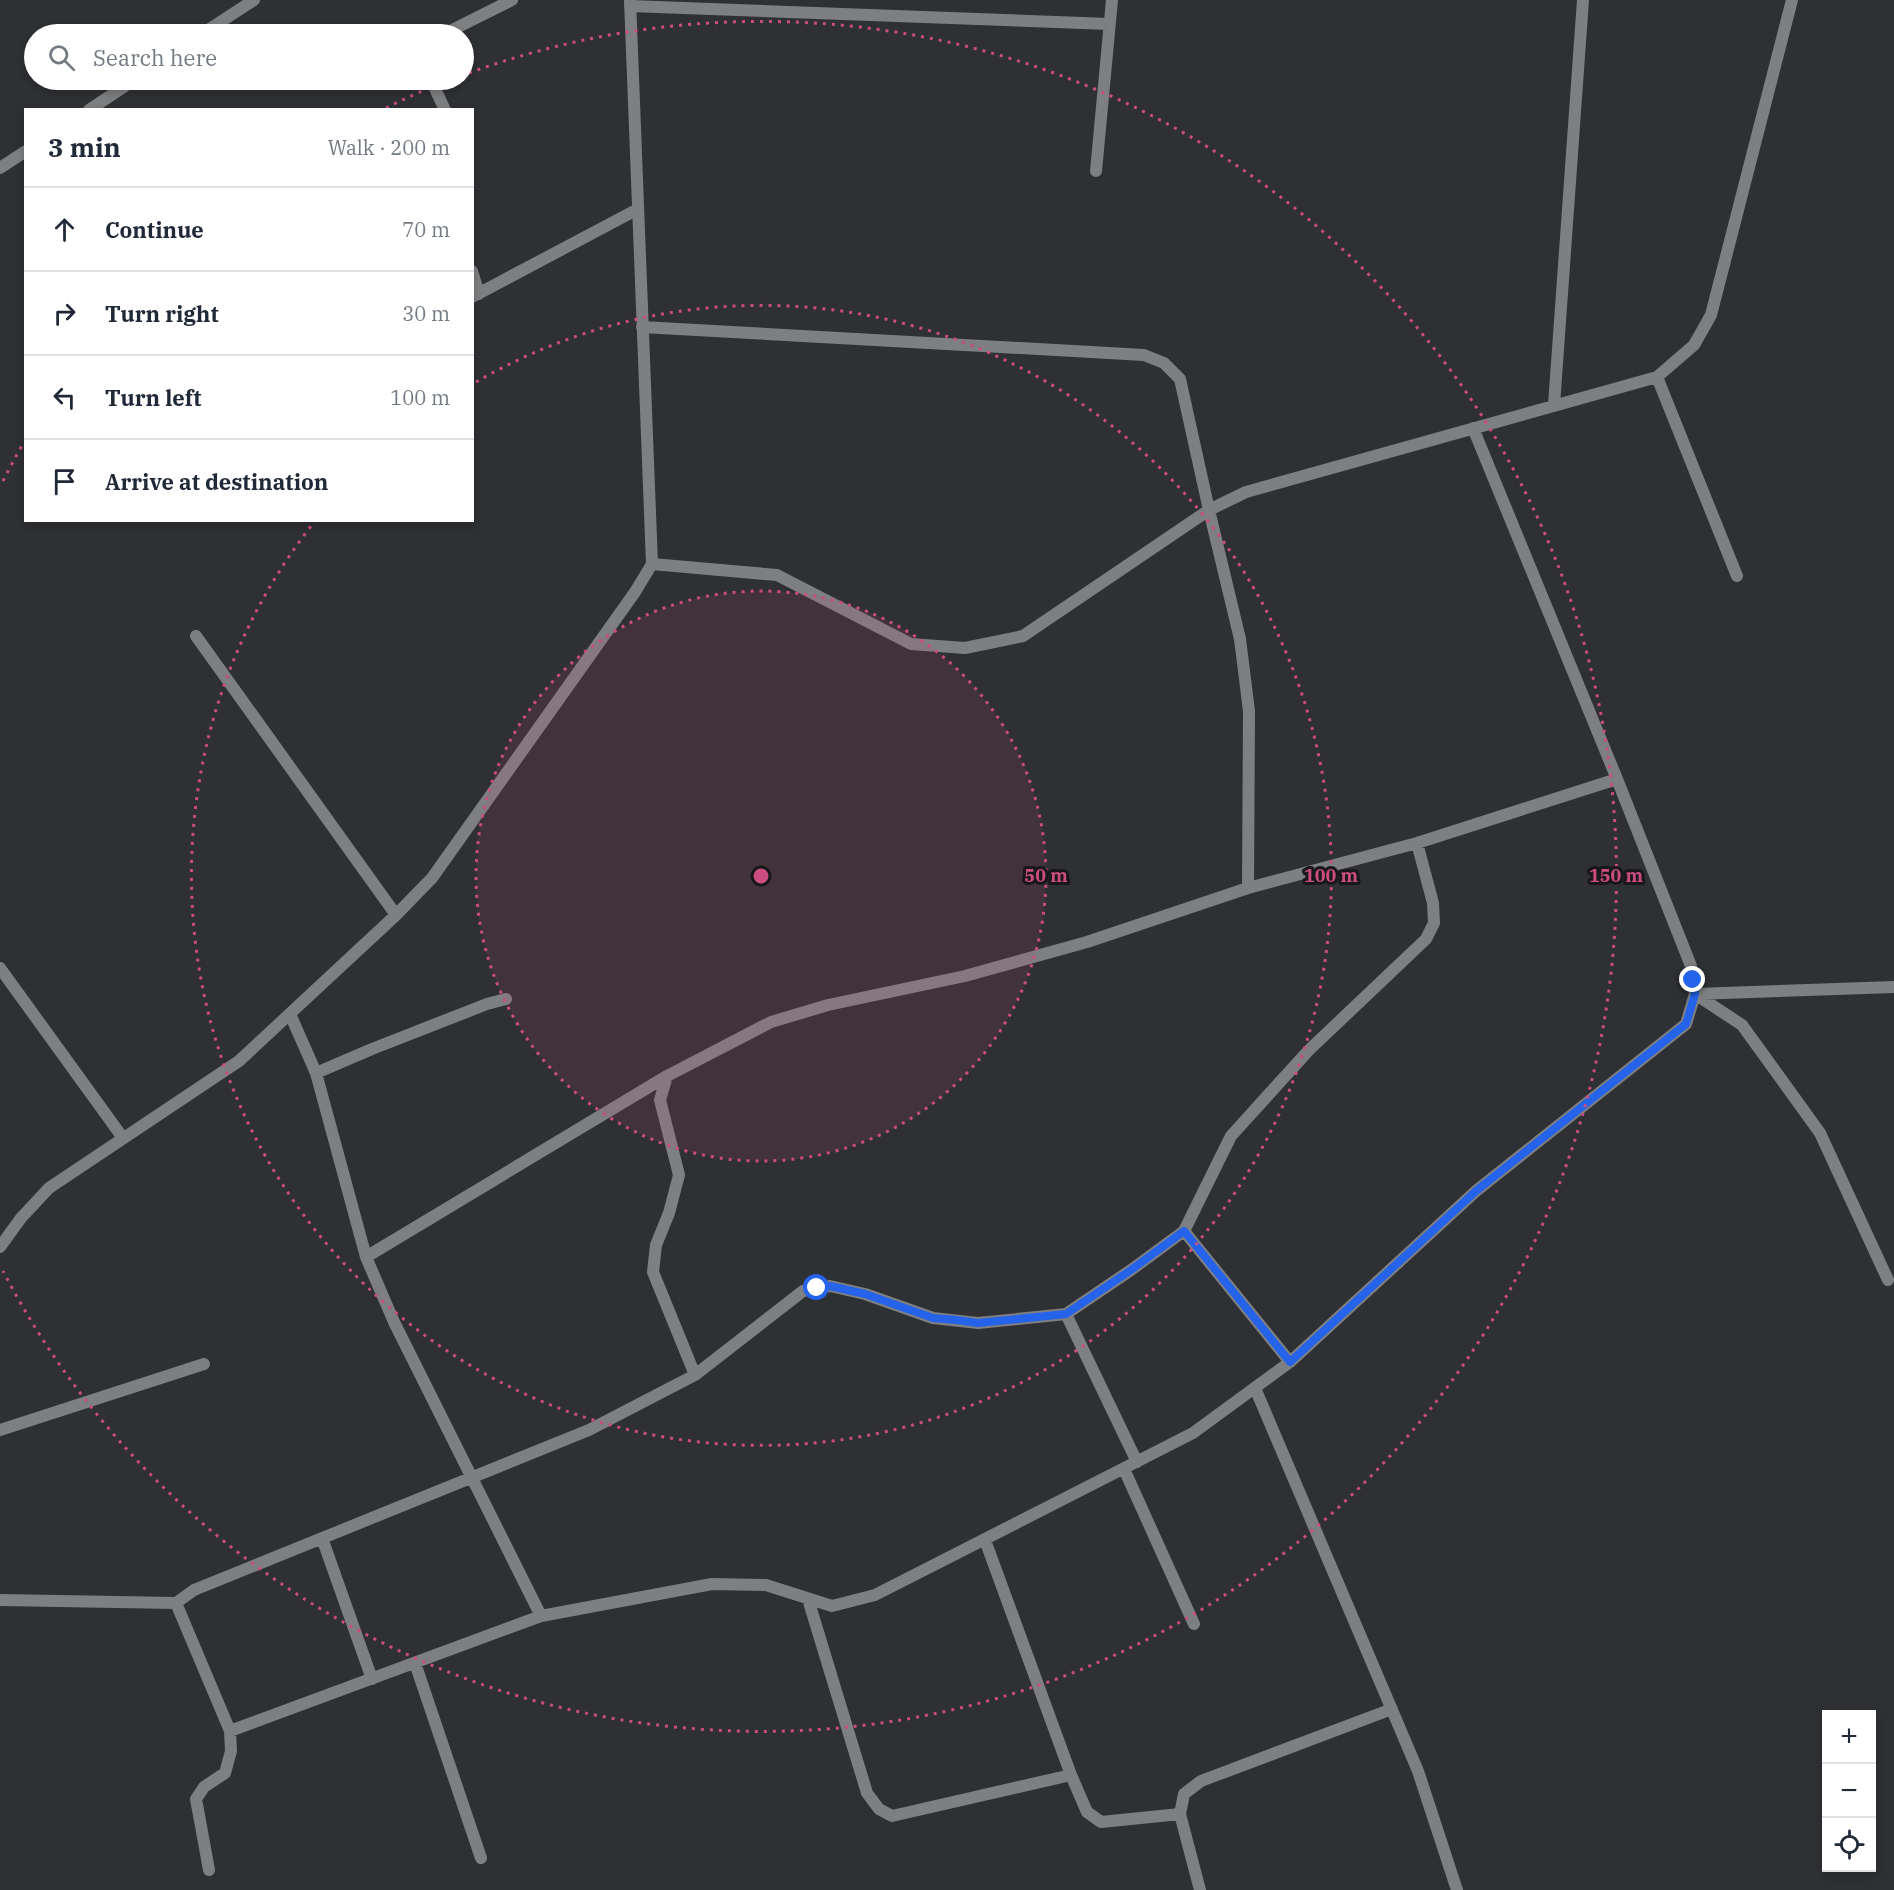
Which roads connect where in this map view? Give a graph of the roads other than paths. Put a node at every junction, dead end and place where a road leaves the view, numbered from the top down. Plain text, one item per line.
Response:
1 (254, 0) edge
2 (512, 0) edge
3 (1112, 0) edge
4 (1583, 0) edge
5 (1791, 0) edge
6 (630, 3) edge
7 (217, 24) edge
8 (464, 24) edge
9 (1109, 24) junction
10 (119, 90) edge
11 (436, 90) edge
12 (92, 108) edge
13 (444, 108) edge
14 (24, 152) edge
15 (0, 168) edge
16 (1096, 171) dead end
17 (638, 209) junction
18 (476, 296) edge
19 (642, 327) junction
20 (1657, 377) junction
21 (1554, 405) junction
22 (1473, 428) junction
23 (1209, 510) junction
24 (652, 564) junction
25 (1737, 576) dead end
26 (196, 636) dead end
27 (1617, 779) junction
28 (1417, 843) junction
29 (1248, 888) junction
30 (396, 915) junction
31 (0, 968) edge
32 (1894, 987) edge
33 (1695, 994) junction
34 (506, 999) dead end
35 (290, 1014) junction
36 (316, 1073) junction
37 (667, 1076) junction
38 (123, 1138) junction
39 (1184, 1231) junction
40 (0, 1247) edge
41 (366, 1257) junction
42 (1888, 1280) dead end
43 (1066, 1314) junction
44 (1290, 1362) junction
45 (204, 1364) dead end
46 (695, 1375) junction
47 (1255, 1388) junction
48 (0, 1430) edge
49 (1137, 1462) junction
50 (1124, 1469) junction
51 (472, 1478) junction
52 (322, 1538) junction
53 (985, 1540) junction
54 (808, 1599) junction
55 (0, 1600) edge
56 (176, 1603) junction
57 (541, 1616) junction
58 (1194, 1624) dead end
59 (415, 1663) junction
60 (372, 1679) junction
61 (1392, 1709) junction
62 (230, 1731) junction
63 (1071, 1775) junction
64 (1180, 1814) junction
65 (481, 1858) dead end
66 (209, 1870) dead end
67 (1200, 1890) edge
68 (1457, 1890) edge

1 - 7 street
2 - 8 street
3 - 9 street
4 - 21 street
5 - 20 street
6 - 9 street
6 - 17 street
9 - 16 street
10 - 12 street
11 - 13 street
14 - 15 street
17 - 18 street
17 - 19 street
19 - 23 street
19 - 24 street
20 - 21 street
20 - 25 street
21 - 22 street
22 - 23 street
22 - 27 street
23 - 24 street
23 - 29 street
24 - 30 street
26 - 30 street
27 - 28 street
27 - 33 street
28 - 29 street
28 - 39 street
29 - 37 street
30 - 35 street
31 - 38 street
32 - 33 street
33 - 42 street
33 - 44 street
34 - 36 street
35 - 36 street
35 - 38 street
36 - 41 street
37 - 41 street
37 - 46 street
38 - 40 street
39 - 43 street
39 - 44 street
41 - 51 street
43 - 46 street
43 - 49 street
44 - 47 street
45 - 48 street
46 - 51 street
47 - 49 street
47 - 61 street
49 - 50 street
50 - 53 street
50 - 58 street
51 - 52 street
51 - 57 street
52 - 56 street
52 - 60 street
53 - 54 street
53 - 63 street
54 - 57 street
54 - 63 street
55 - 56 street
56 - 62 street
57 - 59 street
59 - 60 street
59 - 65 street
60 - 62 street
61 - 64 street
61 - 68 street
62 - 66 street
63 - 64 street
64 - 67 street

